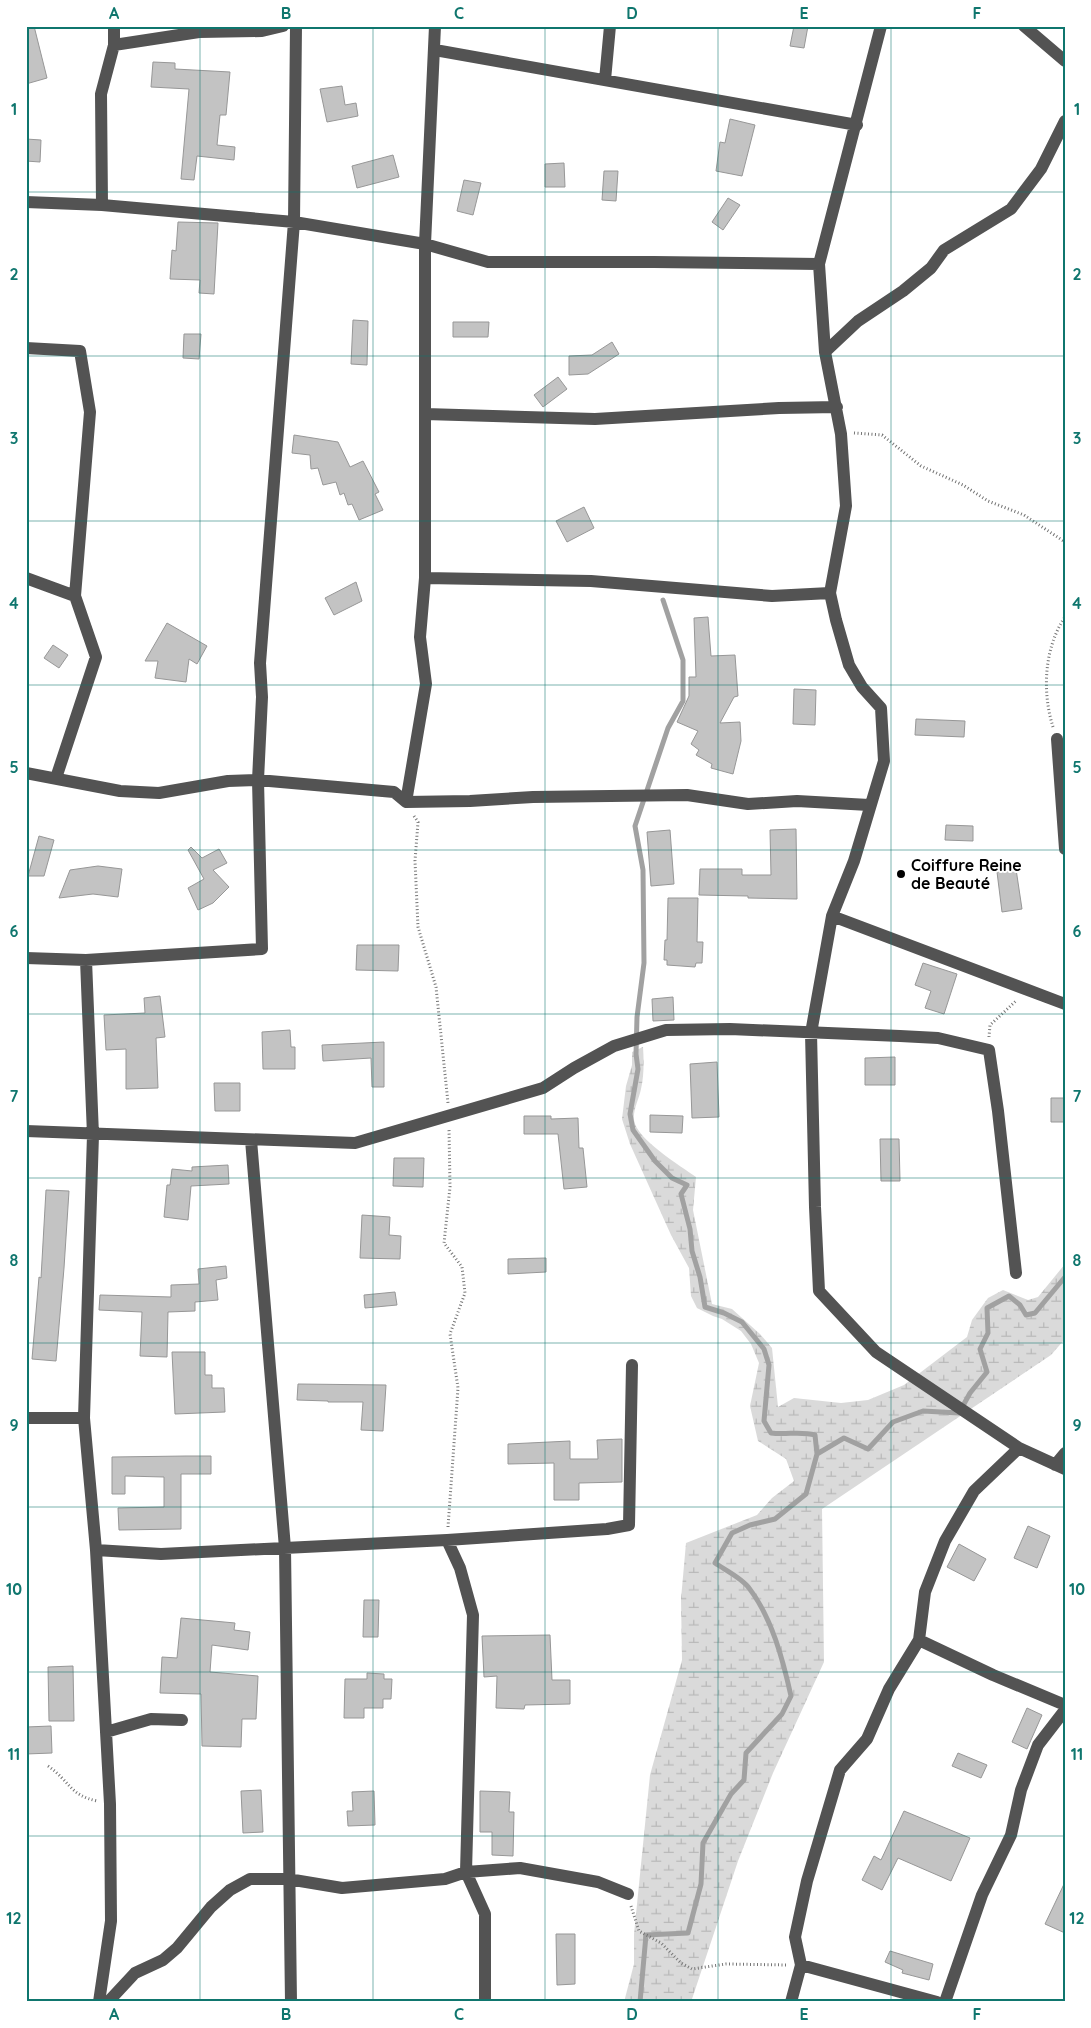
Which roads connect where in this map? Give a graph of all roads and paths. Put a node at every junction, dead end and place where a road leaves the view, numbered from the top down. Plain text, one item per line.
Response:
1 (114, 26) edge
2 (283, 26) edge
3 (296, 26) edge
4 (435, 26) edge
5 (610, 26) edge
6 (881, 26) edge
7 (1024, 26) edge
8 (114, 45) junction
9 (435, 50) junction
10 (1065, 61) edge
11 (605, 80) junction
12 (1065, 121) edge
13 (857, 125) junction
14 (26, 202) edge
15 (102, 205) junction
16 (294, 222) junction
17 (425, 244) junction
18 (819, 264) junction
19 (26, 348) edge
20 (825, 352) junction
21 (837, 407) junction
22 (425, 414) junction
23 (841, 434) junction
24 (1065, 542) edge
25 (26, 578) edge
26 (425, 578) junction
27 (830, 594) junction
28 (75, 596) junction
29 (1065, 617) edge
30 (1057, 739) joint
31 (26, 773) edge
32 (56, 778) junction
33 (258, 780) junction
34 (406, 802) junction
35 (870, 805) junction
36 (1065, 849) edge
37 (832, 916) junction
38 (26, 958) edge
39 (86, 960) junction
40 (1028, 990) junction
41 (1065, 1004) edge
42 (811, 1033) junction
43 (989, 1050) junction
44 (449, 1115) junction
45 (26, 1131) edge
46 (93, 1135) junction
47 (251, 1140) junction
48 (1016, 1273) dead end
49 (632, 1364) dead end
50 (26, 1418) edge
51 (84, 1418) junction
52 (1020, 1448) junction
53 (1065, 1453) edge
54 (1060, 1467) edge
55 (447, 1540) junction
56 (286, 1548) junction
57 (96, 1550) junction
58 (919, 1640) junction
59 (1065, 1705) edge
60 (1065, 1710) edge
61 (182, 1720) dead end
62 (106, 1732) junction
63 (48, 1766) dead end
64 (110, 1804) junction
65 (466, 1872) junction
66 (288, 1879) junction
67 (628, 1894) joint
68 (801, 1965) junction
69 (100, 2002) edge
70 (108, 2002) edge
71 (291, 2002) edge
72 (485, 2002) edge
73 (791, 2002) edge
74 (937, 2002) edge
75 (945, 2002) edge

1 - 8 street
2 - 8 street
3 - 16 street
4 - 9 street
5 - 11 street
6 - 13 street
7 - 10 street
8 - 15 street
9 - 11 street
9 - 17 street
11 - 13 street
12 - 20 street
13 - 18 street
14 - 15 street
15 - 16 street
16 - 17 street
16 - 33 street
17 - 18 street
17 - 22 street
18 - 20 street
19 - 28 street
20 - 21 street
21 - 22 street
21 - 23 street
22 - 26 street
23 - 24 path
23 - 27 street
25 - 28 street
26 - 27 street
26 - 34 street
27 - 35 street
28 - 32 street
29 - 30 path
30 - 36 street
31 - 32 street
32 - 33 street
33 - 34 street
33 - 39 street
34 - 35 street
34 - 44 path
35 - 37 street
37 - 40 street
37 - 42 street
38 - 39 street
39 - 46 street
40 - 41 street
40 - 43 path
42 - 43 street
42 - 44 street
42 - 52 street
43 - 48 street
44 - 47 street
44 - 55 path
45 - 46 street
46 - 47 street
46 - 51 street
47 - 56 street
49 - 55 street
50 - 51 street
51 - 57 street
52 - 54 street
52 - 58 street
53 - 54 street
55 - 56 street
55 - 65 street
56 - 57 street
56 - 66 street
57 - 62 street
58 - 59 street
58 - 68 street
60 - 75 street
61 - 62 street
62 - 64 street
63 - 64 path
64 - 69 street
65 - 66 street
65 - 67 street
65 - 72 street
66 - 70 street
66 - 71 street
67 - 68 path
68 - 73 street
68 - 74 street

